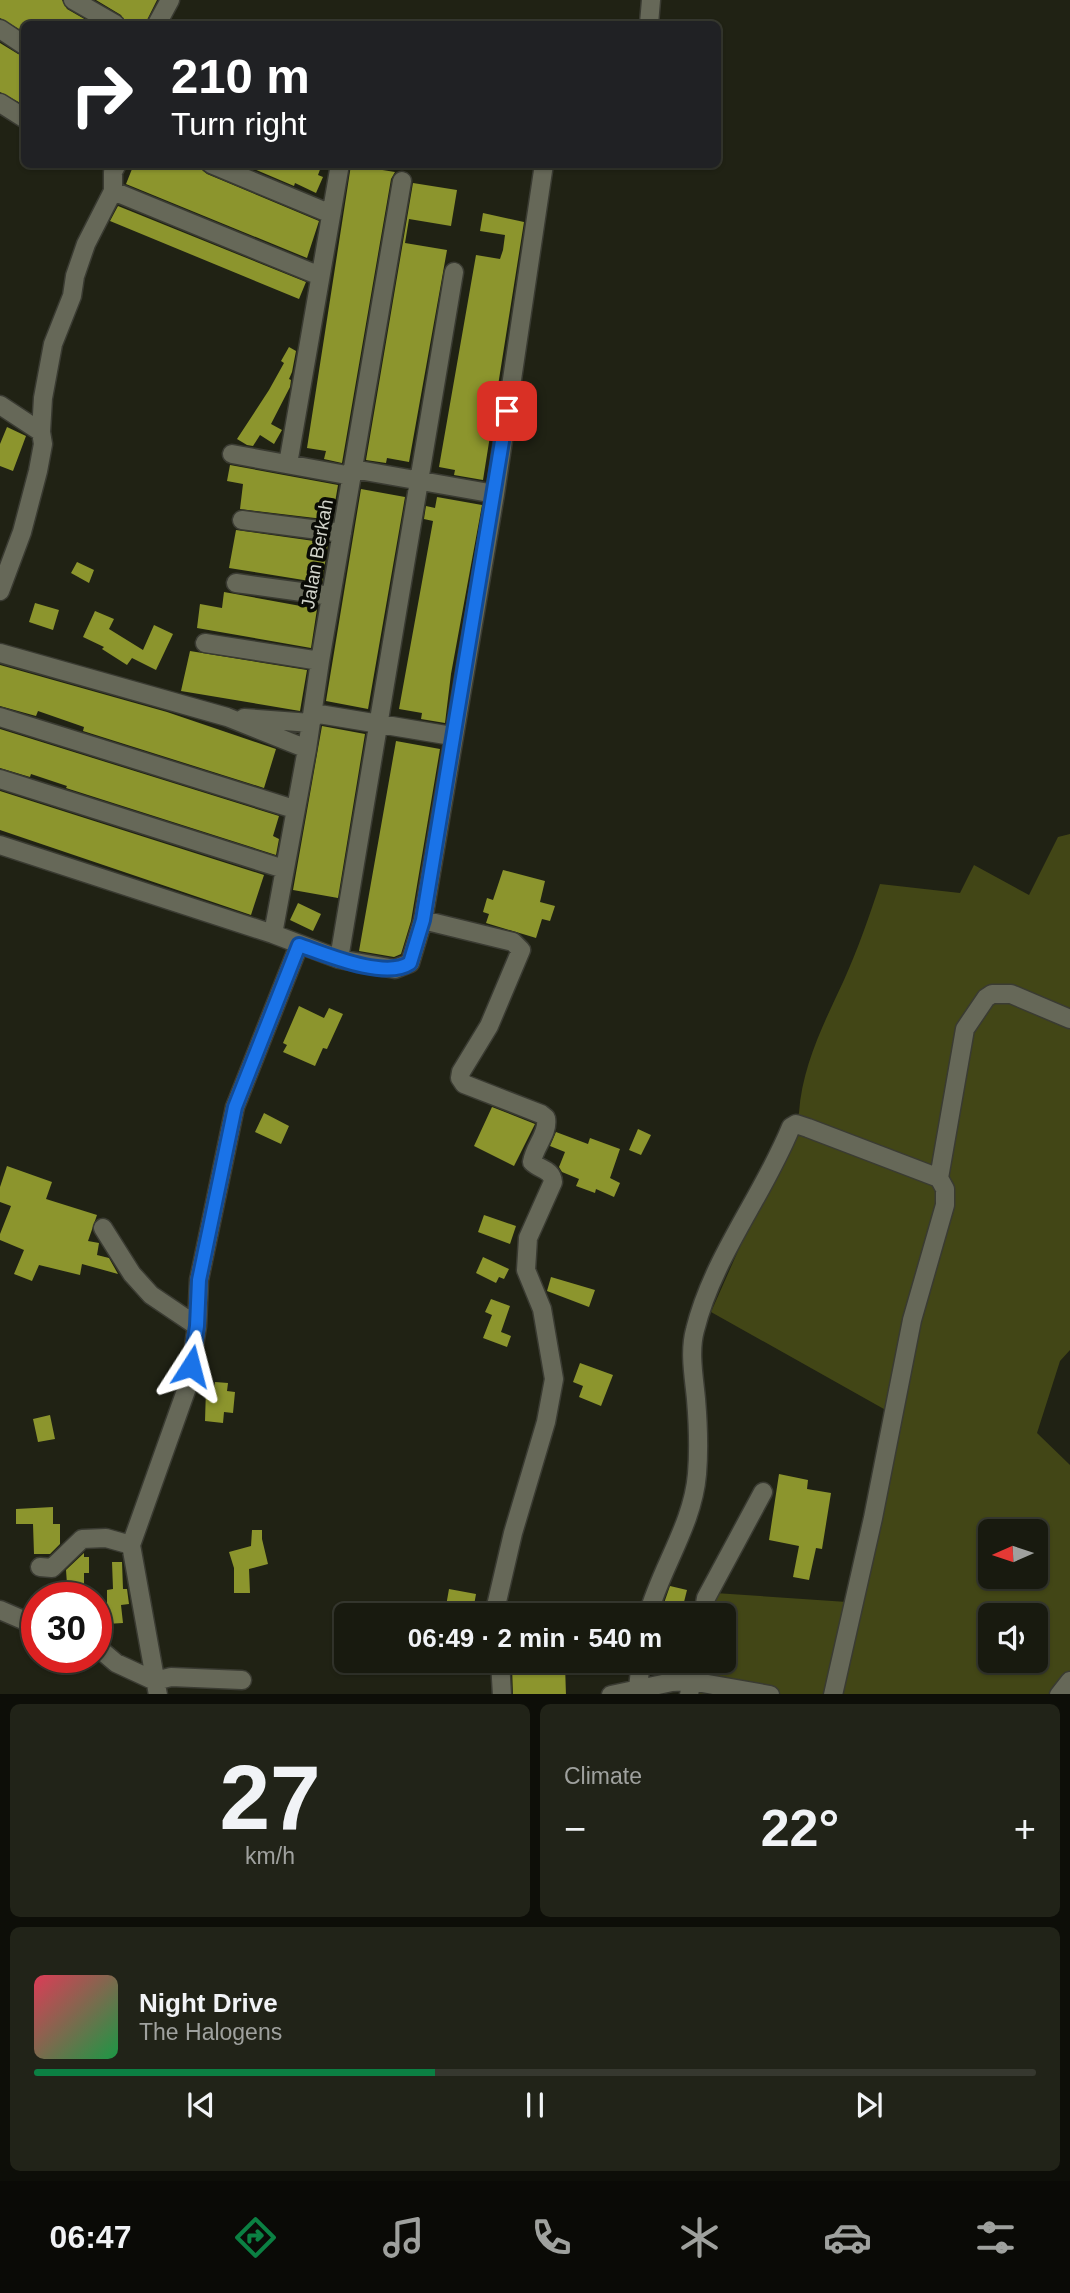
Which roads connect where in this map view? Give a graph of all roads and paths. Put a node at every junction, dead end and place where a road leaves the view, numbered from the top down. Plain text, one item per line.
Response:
1 (73, 0) edge
2 (170, 0) edge
3 (651, 0) edge
4 (110, 21) edge
5 (159, 21) edge
6 (649, 21) edge
7 (0, 29) edge
8 (21, 43) edge
9 (0, 103) edge
10 (21, 116) edge
11 (110, 168) edge
12 (221, 168) edge
13 (339, 168) edge
14 (543, 168) edge
15 (402, 181) dead end
16 (113, 191) junction
17 (331, 214) junction
18 (454, 272) dead end
19 (320, 276) junction
20 (0, 405) edge
21 (41, 432) junction
22 (232, 454) dead end
23 (288, 464) junction
24 (352, 472) junction
25 (419, 480) junction
26 (495, 494) junction
27 (242, 520) dead end
28 (342, 533) junction
29 (236, 583) dead end
30 (0, 591) edge
31 (331, 596) junction
32 (205, 643) dead end
33 (0, 653) edge
34 (320, 662) junction
35 (0, 717) edge
36 (227, 717) junction
37 (312, 718) junction
38 (379, 723) junction
39 (452, 736) junction
40 (307, 749) junction
41 (0, 779) edge
42 (294, 809) junction
43 (0, 845) edge
44 (284, 869) junction
45 (423, 920) junction
46 (273, 934) junction
47 (299, 945) junction
48 (339, 959) junction
49 (1070, 1019) edge
50 (939, 1178) junction
51 (103, 1228) dead end
52 (197, 1326) junction
53 (764, 1492) dead end
54 (131, 1545) junction
55 (40, 1567) dead end
56 (497, 1603) edge
57 (652, 1603) edge
58 (705, 1603) edge
59 (0, 1610) edge
60 (21, 1619) edge
61 (112, 1660) edge
62 (501, 1673) edge
63 (640, 1673) edge
64 (242, 1680) dead end
65 (156, 1688) edge
66 (638, 1688) junction
67 (690, 1688) edge
68 (502, 1694) edge
69 (615, 1694) edge
70 (759, 1694) edge
71 (833, 1694) edge

1 - 4 street
2 - 5 street
3 - 6 street
7 - 8 street
9 - 10 street
11 - 16 street
12 - 17 street
13 - 17 street
14 - 26 street
15 - 24 street, Jalan Berkah
16 - 19 street
16 - 21 street
17 - 19 street
18 - 25 street
19 - 23 street
20 - 21 street
21 - 30 street
22 - 23 street
23 - 24 street
24 - 25 street
24 - 28 street, Jalan Berkah
25 - 26 street
25 - 38 street
26 - 39 street
27 - 28 street
28 - 31 street, Jalan Berkah
29 - 31 street
31 - 34 street, Jalan Berkah
32 - 34 street
33 - 36 street
34 - 37 street, Jalan Berkah
35 - 42 street
36 - 37 street
36 - 40 street
37 - 38 street
37 - 40 street, Jalan Berkah
38 - 39 street
38 - 48 street
39 - 45 street
40 - 42 street, Jalan Berkah
41 - 44 street
42 - 44 street, Jalan Berkah
43 - 46 street
44 - 46 street, Jalan Berkah
45 - 48 street
45 - 56 street
46 - 47 street
47 - 48 street
47 - 52 street
49 - 50 street
50 - 57 street
50 - 71 street
51 - 52 street
52 - 54 street
53 - 58 street
54 - 55 street
54 - 65 street
59 - 60 street
61 - 65 street
62 - 68 street
63 - 66 street
64 - 65 street
66 - 67 street
66 - 69 street
67 - 70 street

